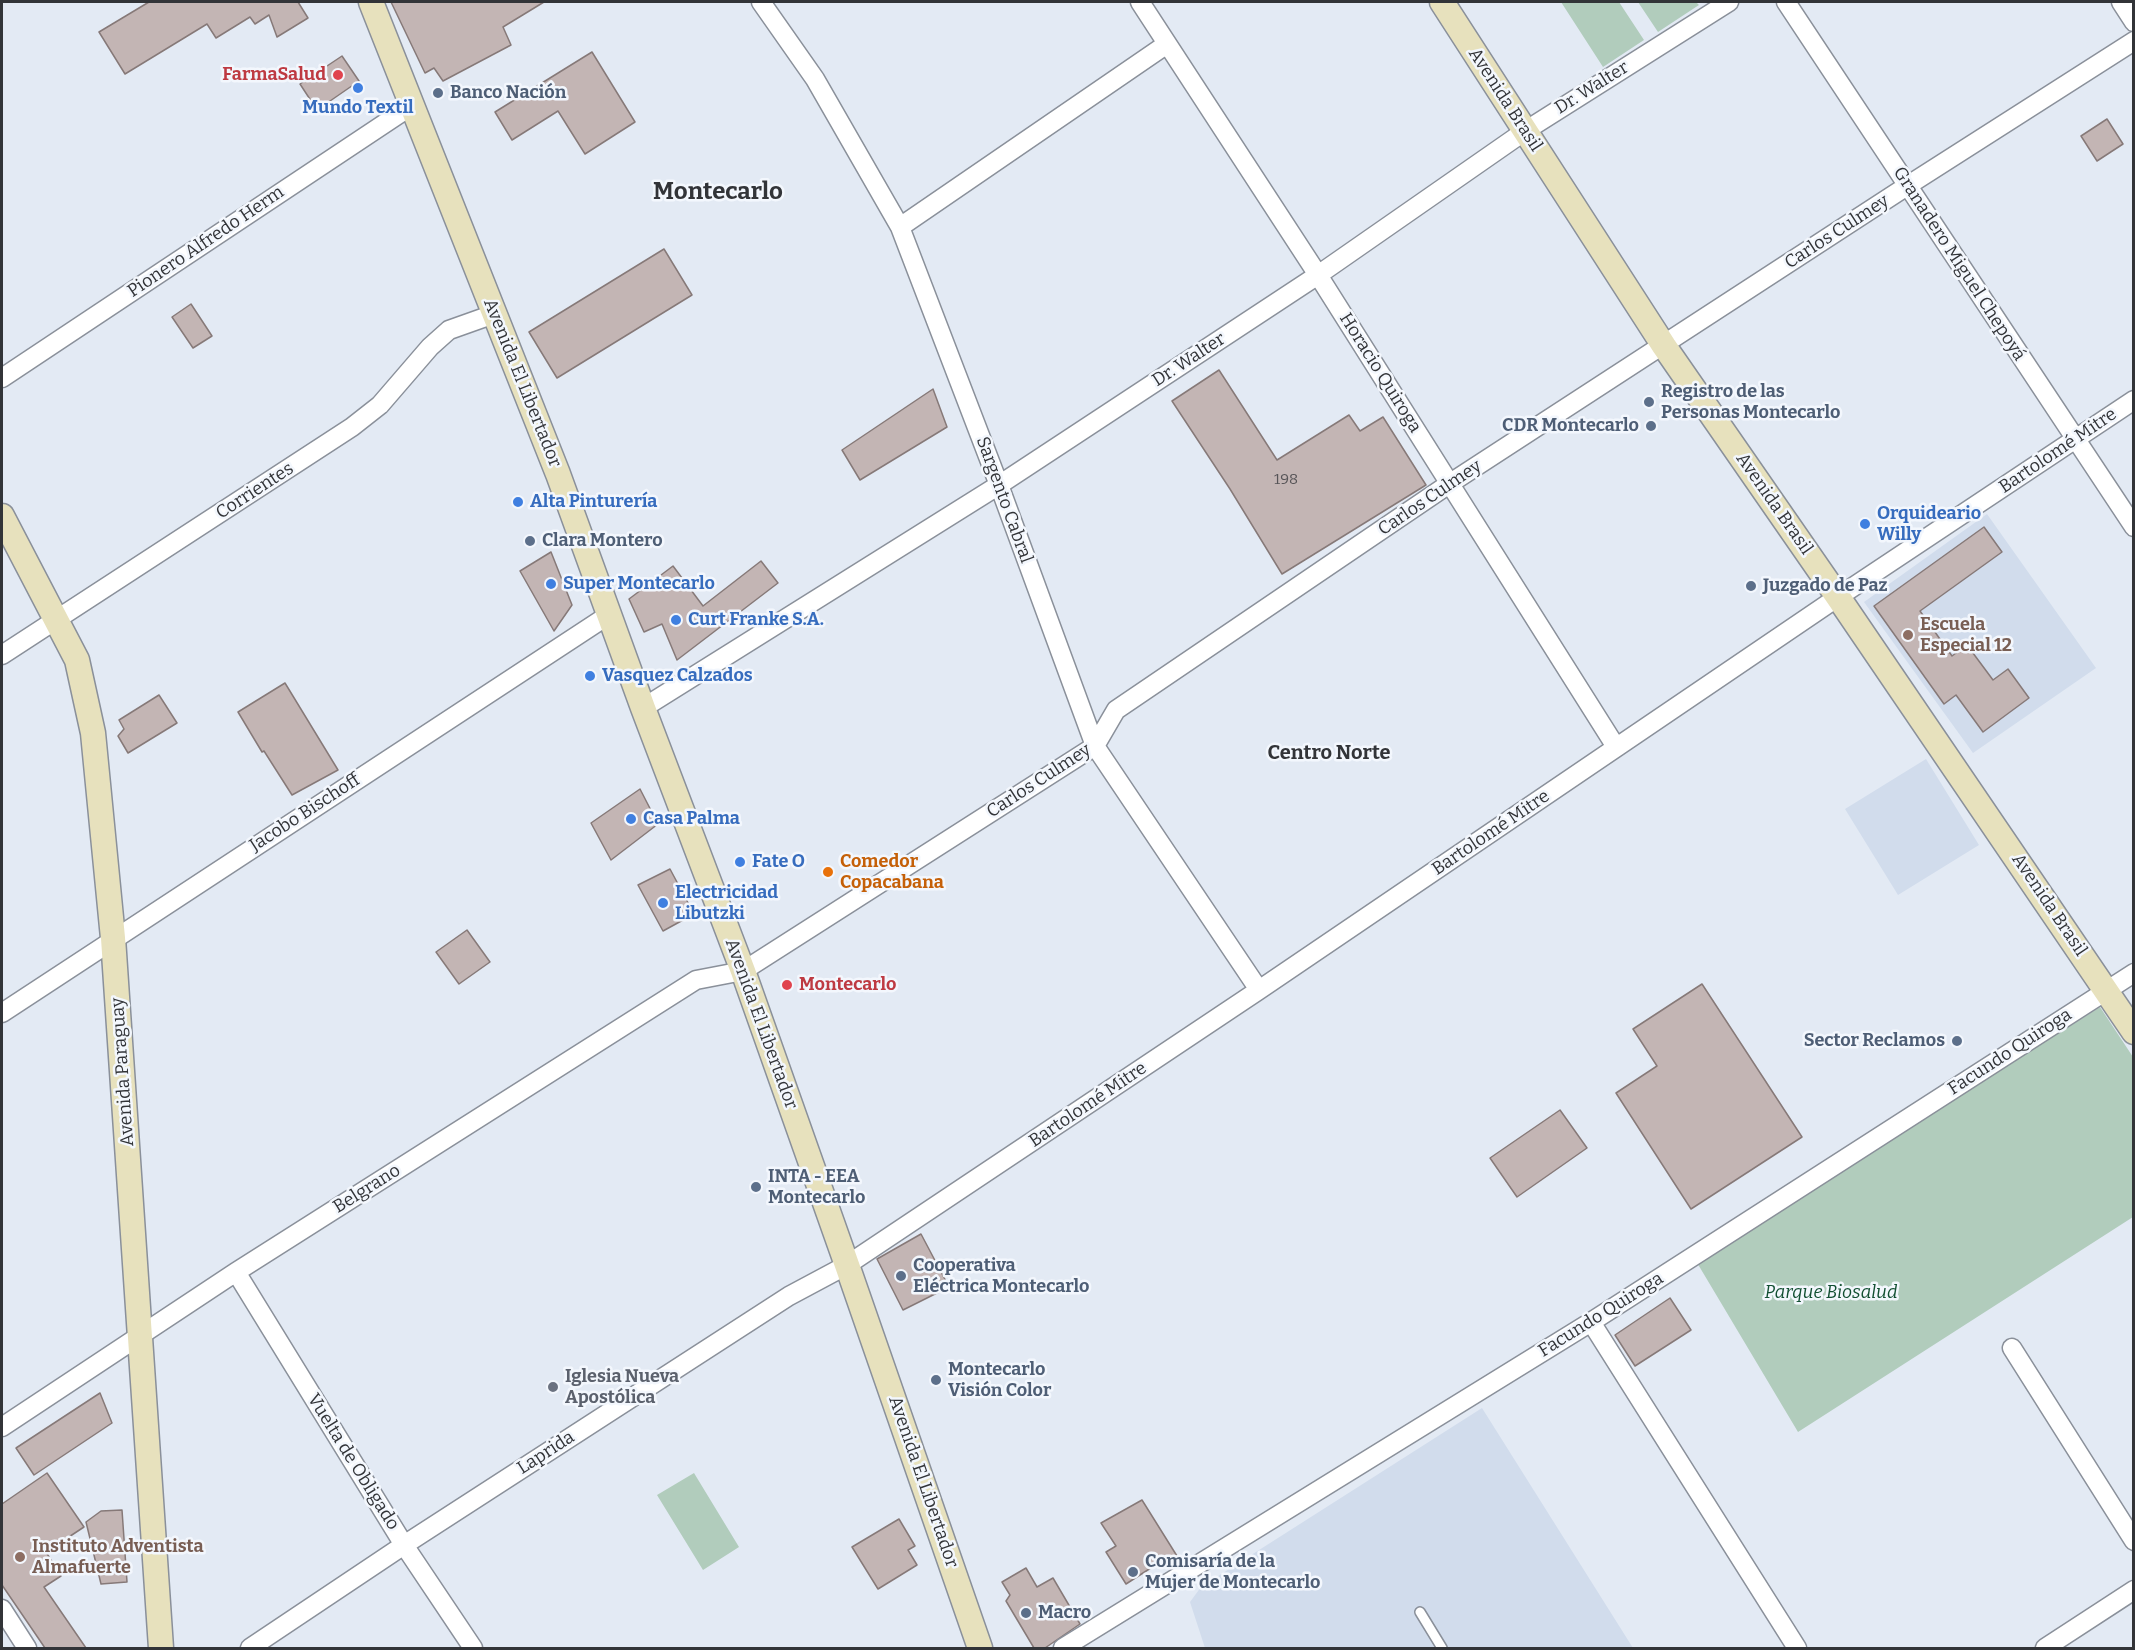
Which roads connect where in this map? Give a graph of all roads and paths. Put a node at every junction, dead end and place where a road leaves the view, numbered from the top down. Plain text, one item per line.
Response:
1 (371, 2) edge
2 (761, 2) edge
3 (1140, 2) edge
4 (1442, 2) edge
5 (1729, 2) edge
6 (1786, 2) edge
7 (2121, 2) edge
8 (2133, 22) edge
9 (2133, 41) edge
10 (1167, 44) junction
11 (411, 106) junction
12 (1525, 131) junction
13 (1908, 186) junction
14 (900, 227) junction
15 (1318, 275) junction
16 (494, 314) junction
17 (1664, 346) junction
18 (2, 378) edge
19 (2133, 400) edge
20 (2075, 440) junction
21 (1449, 484) junction
22 (999, 485) junction
23 (2, 516) edge
24 (2133, 527) edge
25 (1838, 597) junction
26 (610, 614) junction
27 (56, 621) junction
28 (2, 656) edge
29 (643, 708) junction
30 (1095, 746) junction
31 (1616, 747) junction
32 (114, 938) junction
33 (742, 971) junction
34 (2133, 972) edge
35 (1259, 990) junction
36 (2107, 990) junction
37 (2, 1013) edge
38 (2133, 1032) edge
39 (848, 1265) junction
40 (236, 1272) junction
41 (1591, 1322) junction
42 (141, 1336) junction
43 (2012, 1348) dead end
44 (2, 1427) edge
45 (2133, 1541) edge
46 (404, 1545) junction
47 (2133, 1590) edge
48 (2, 1609) edge
49 (1420, 1612) dead end
50 (27, 1648) edge
51 (161, 1648) edge
52 (250, 1648) edge
53 (473, 1648) edge
54 (980, 1648) edge
55 (1063, 1648) edge
56 (1442, 1648) edge
57 (1797, 1648) edge
58 (2045, 1648) edge

1 - 11 main road, Avenida El Libertador
2 - 14 street, Sargento Cabral
3 - 10 street, Horacio Quiroga
4 - 12 main road, Avenida Brasil
5 - 12 street, Dr. Walter
6 - 13 street, Granadero Miguel Chepoyá
7 - 8 street
9 - 13 street, Carlos Culmey
10 - 14 street
10 - 15 street, Horacio Quiroga
11 - 16 main road, Avenida El Libertador
11 - 18 street, Pionero Alfredo Herm
12 - 15 street, Dr. Walter
12 - 17 main road, Avenida Brasil
13 - 17 street, Carlos Culmey
13 - 20 street, Granadero Miguel Chepoyá
14 - 22 street, Sargento Cabral
15 - 21 street, Horacio Quiroga
15 - 22 street, Dr. Walter
16 - 26 main road, Avenida El Libertador
16 - 27 street, Corrientes
17 - 21 street, Carlos Culmey
17 - 25 main road, Avenida Brasil
19 - 20 street, Bartolomé Mitre
20 - 24 street, Granadero Miguel Chepoyá
20 - 25 street, Bartolomé Mitre
21 - 30 street, Carlos Culmey
21 - 31 street, Horacio Quiroga
22 - 29 street, Dr. Walter
22 - 30 street, Sargento Cabral
23 - 27 main road, Avenida Paraguay
25 - 31 street, Bartolomé Mitre
25 - 36 main road, Avenida Brasil
26 - 29 main road, Avenida El Libertador
26 - 32 street, Jacobo Bischoff
27 - 28 street, Corrientes
27 - 32 main road, Avenida Paraguay
29 - 33 main road, Avenida El Libertador
30 - 33 street, Carlos Culmey
30 - 35 street, Sargento Cabral
31 - 35 street, Bartolomé Mitre
32 - 37 street, Jacobo Bischoff
32 - 42 main road, Avenida Paraguay
33 - 39 main road, Avenida El Libertador
33 - 40 street, Belgrano
34 - 36 street, Facundo Quiroga
35 - 39 street, Bartolomé Mitre
36 - 38 main road, Avenida Brasil
36 - 41 street, Facundo Quiroga
39 - 46 street, Laprida
39 - 54 main road, Avenida El Libertador
40 - 42 street, Belgrano
40 - 46 street, Vuelta de Obligado
41 - 55 street, Facundo Quiroga
41 - 57 street
42 - 44 street, Belgrano
42 - 51 main road, Avenida Paraguay
43 - 45 street
46 - 52 street, Laprida
46 - 53 street, Vuelta de Obligado
47 - 58 street
48 - 50 street
49 - 56 lane

